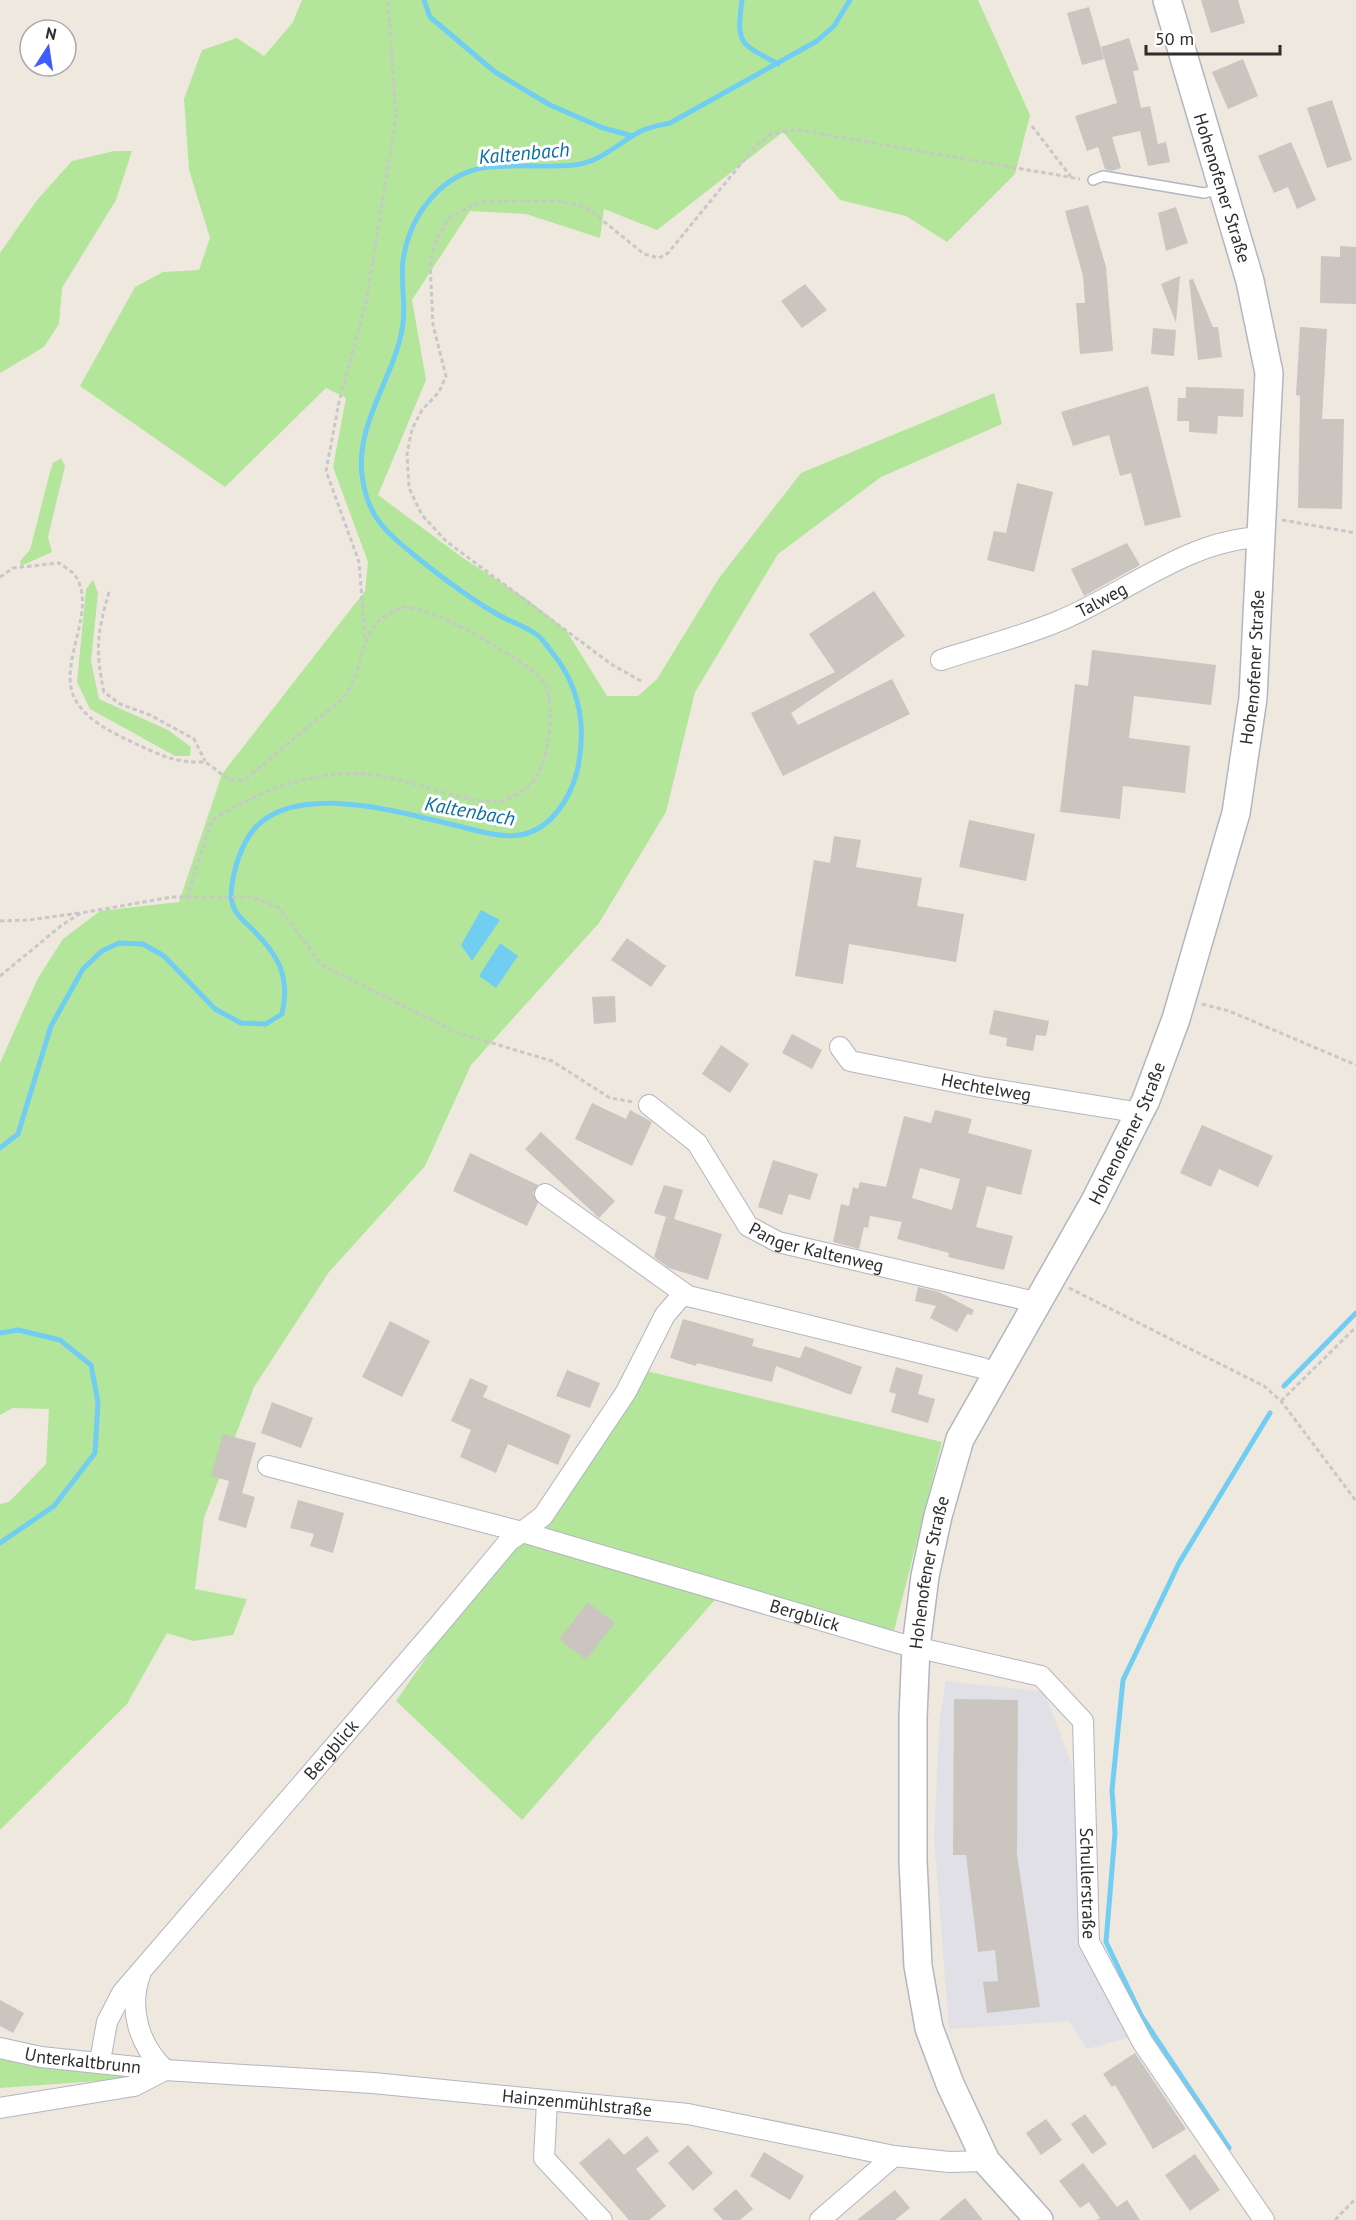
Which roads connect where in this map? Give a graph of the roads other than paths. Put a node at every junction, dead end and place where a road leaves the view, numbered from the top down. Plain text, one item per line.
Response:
1 (1167, 0) edge
2 (1093, 180) road end
3 (1221, 189) junction
4 (1262, 527) junction
5 (941, 660) dead end
6 (840, 1047) dead end
7 (649, 1105) road end
8 (1141, 1113) junction
9 (544, 1194) dead end
10 (684, 1293) junction
11 (1039, 1303) junction
12 (996, 1375) junction
13 (268, 1466) dead end
14 (522, 1532) junction
15 (916, 1647) junction
16 (142, 1971) junction
17 (0, 2048) edge
18 (100, 2061) junction
19 (165, 2070) junction
20 (547, 2102) junction
21 (0, 2108) edge
22 (894, 2156) junction
23 (986, 2161) junction
24 (602, 2220) edge
25 (820, 2220) edge
26 (1039, 2220) edge
27 (1264, 2220) edge

1 - 3 main road, Hohenofener Straße
2 - 3 lane
3 - 4 main road, Hohenofener Straße
4 - 5 street, Talweg
4 - 8 main road, Hohenofener Straße
6 - 8 street, Hechtelweg
7 - 11 street, Panger Kaltenweg
8 - 11 main road, Hohenofener Straße
9 - 10 street
10 - 12 street
10 - 14 street, Bergblick
11 - 12 main road, Hohenofener Straße
12 - 15 main road, Hohenofener Straße
13 - 14 street, Bergblick
14 - 15 street, Bergblick
14 - 16 street, Bergblick
15 - 23 main road, Hohenofener Straße
15 - 27 street, Schullerstraße
16 - 18 street, Bergblick
16 - 19 street, Bergblick
17 - 18 street, Unterkaltbrunn
18 - 19 street, Unterkaltbrunn
19 - 20 street, Hainzenmühlstraße
19 - 21 street
20 - 22 street, Hainzenmühlstraße
20 - 24 street
22 - 23 street, Hainzenmühlstraße
22 - 25 street
23 - 26 main road, Hohenofener Straße

